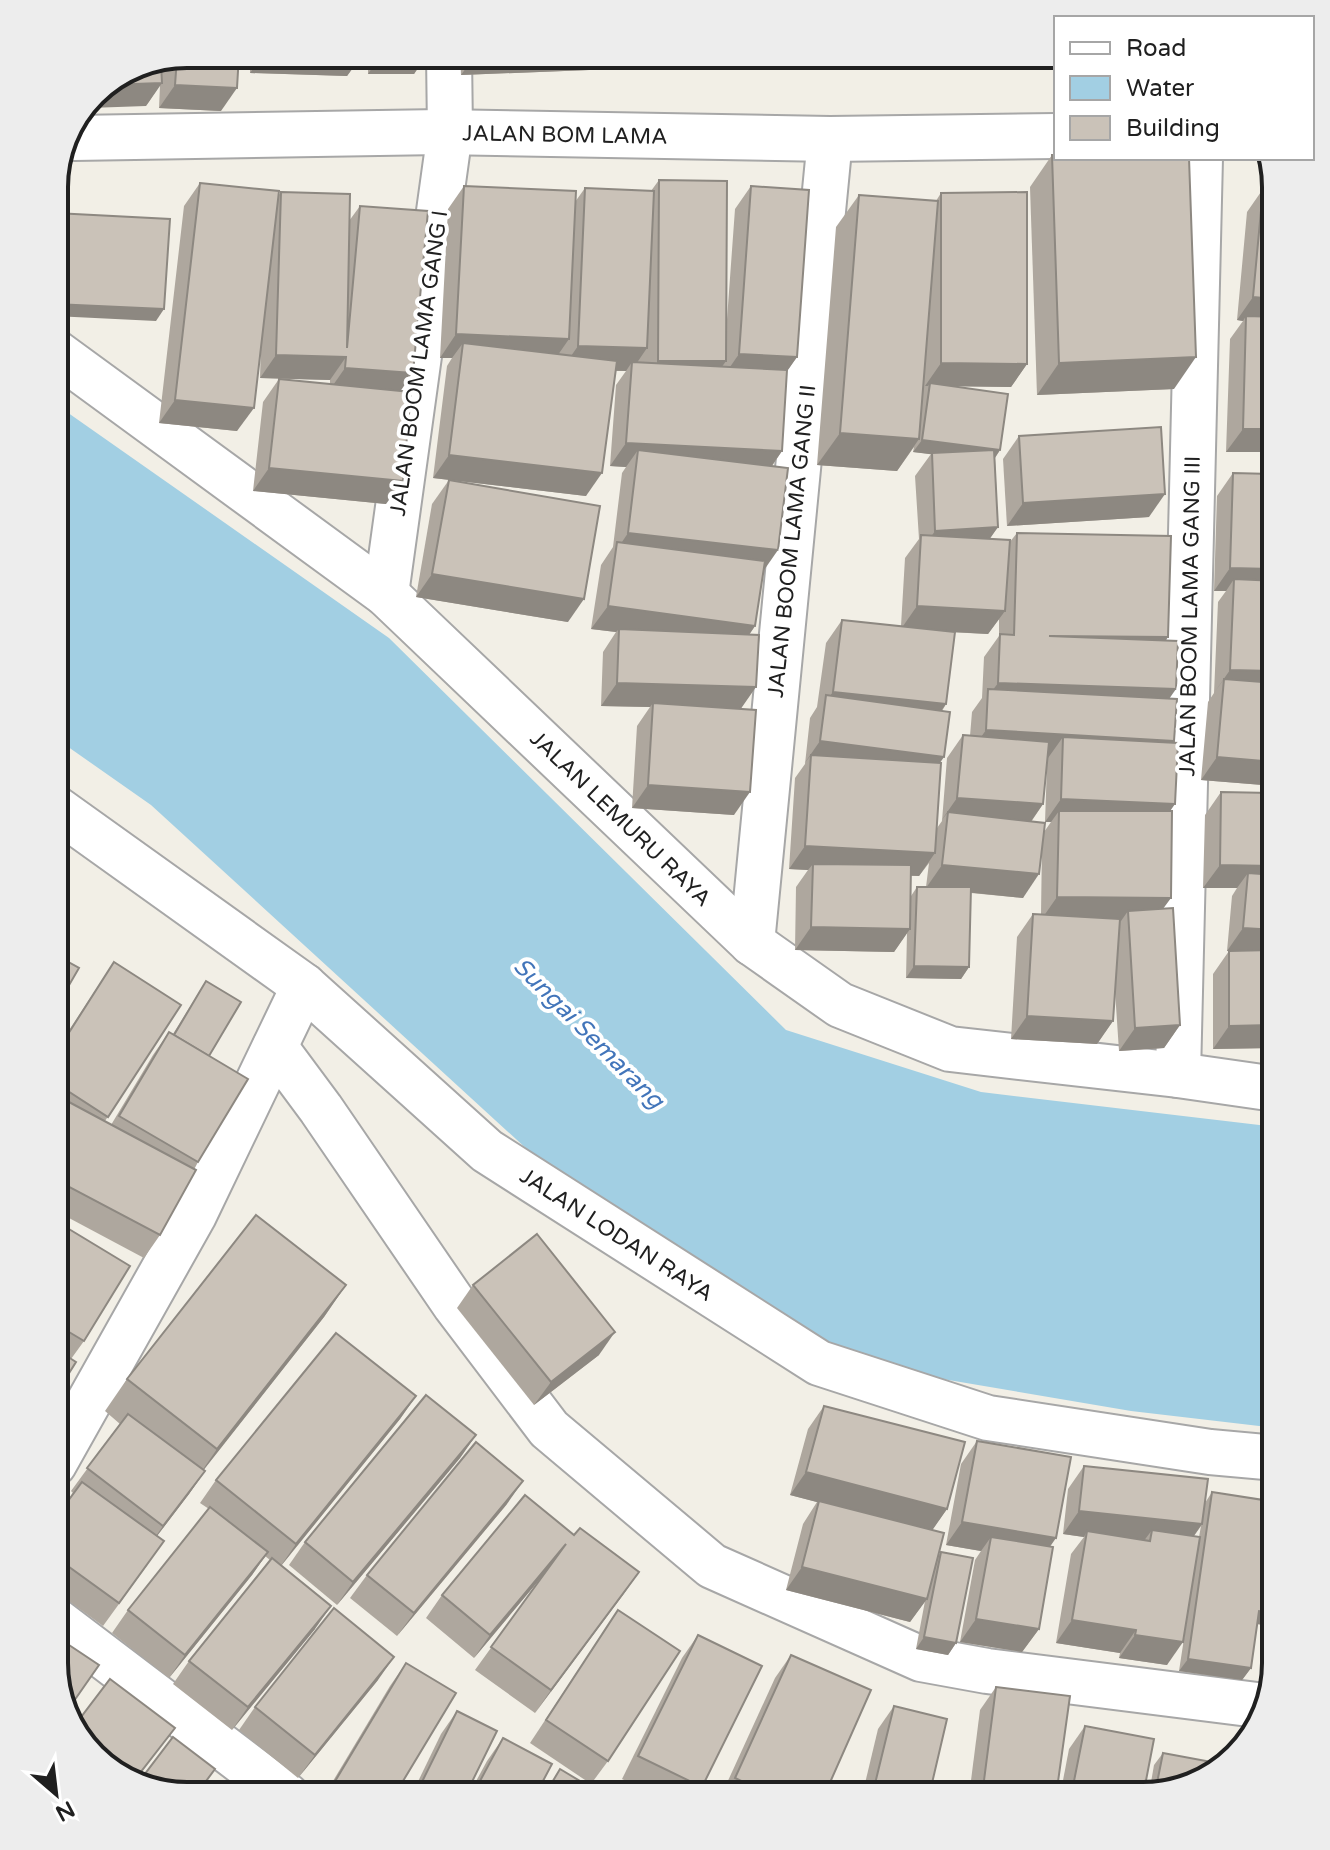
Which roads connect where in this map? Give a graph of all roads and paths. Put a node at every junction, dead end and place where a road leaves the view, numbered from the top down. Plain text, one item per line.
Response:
1 (449, 68) edge
2 (450, 132) junction
3 (1054, 136) edge
4 (79, 138) edge
5 (830, 139) junction
6 (1200, 160) edge
7 (68, 361) edge
8 (386, 594) junction
9 (68, 817) edge
10 (752, 943) junction
11 (304, 986) junction
12 (275, 1047) junction
13 (1178, 1075) junction
14 (1262, 1087) edge
15 (68, 1439) edge
16 (1262, 1457) edge
17 (68, 1630) edge
18 (1254, 1705) edge
19 (269, 1782) edge

1 - 2 street, JALAN BOOM LAMA GANG I
2 - 4 street, JALAN BOM LAMA
2 - 5 street, JALAN BOM LAMA
2 - 8 street, JALAN BOOM LAMA GANG I
3 - 5 street, JALAN BOM LAMA
5 - 10 street, JALAN BOOM LAMA GANG II
6 - 13 street, JALAN BOOM LAMA GANG III
7 - 8 street, JALAN LEMURU RAYA
8 - 10 street, JALAN LEMURU RAYA
9 - 11 street, JALAN LODAN RAYA
10 - 13 street, JALAN LEMURU RAYA
11 - 12 street
11 - 16 street, JALAN LODAN RAYA
12 - 15 street
12 - 18 street
13 - 14 street, JALAN LEMURU RAYA
17 - 19 street

